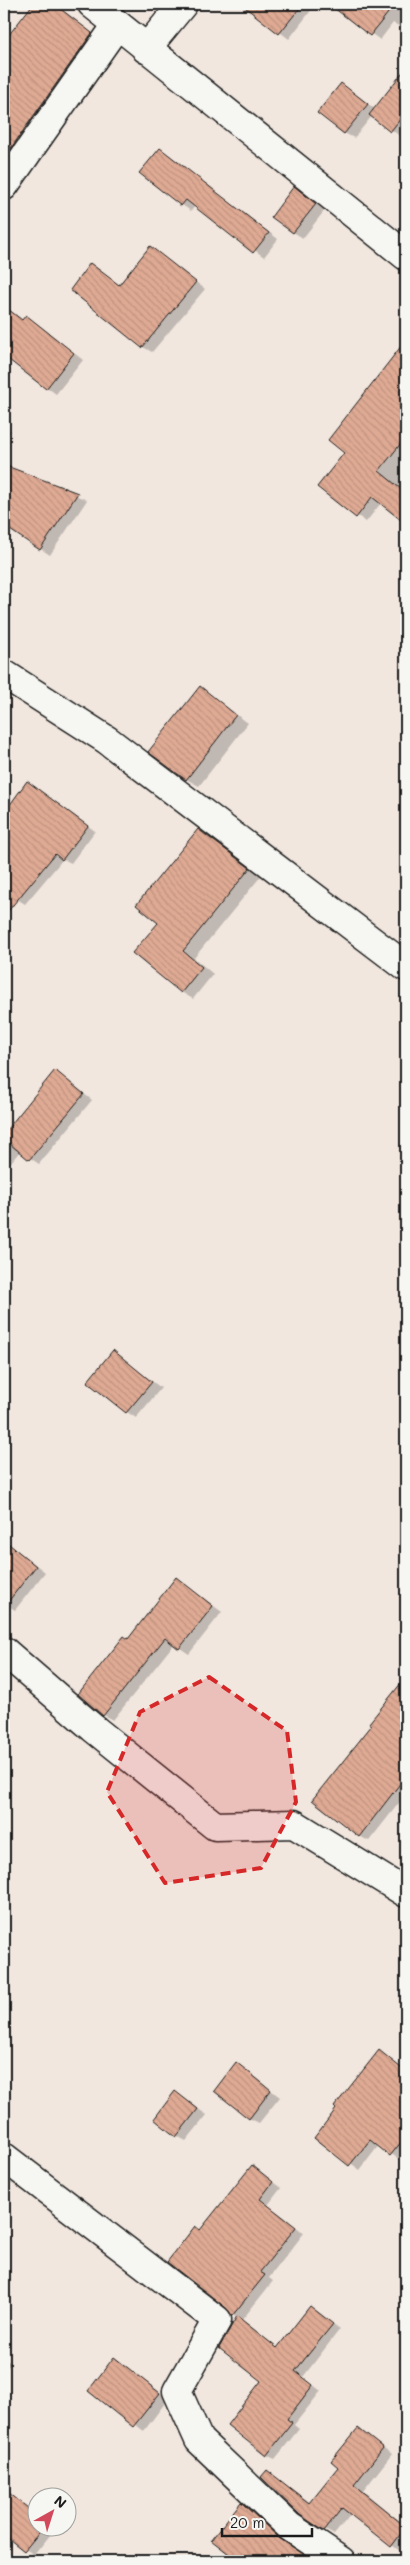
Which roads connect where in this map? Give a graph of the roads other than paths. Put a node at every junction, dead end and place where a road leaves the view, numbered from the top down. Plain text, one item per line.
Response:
1 (92, 4) edge
2 (182, 4) edge
3 (117, 25) junction
4 (146, 49) junction
5 (4, 186) edge
6 (406, 256) edge
7 (4, 674) edge
8 (406, 967) edge
9 (4, 1652) edge
10 (406, 1893) edge
11 (4, 2157) edge
12 (341, 2561) edge

1 - 3 street
2 - 4 street
3 - 4 street
3 - 5 street
4 - 6 street
7 - 8 street
9 - 10 street
11 - 12 street

